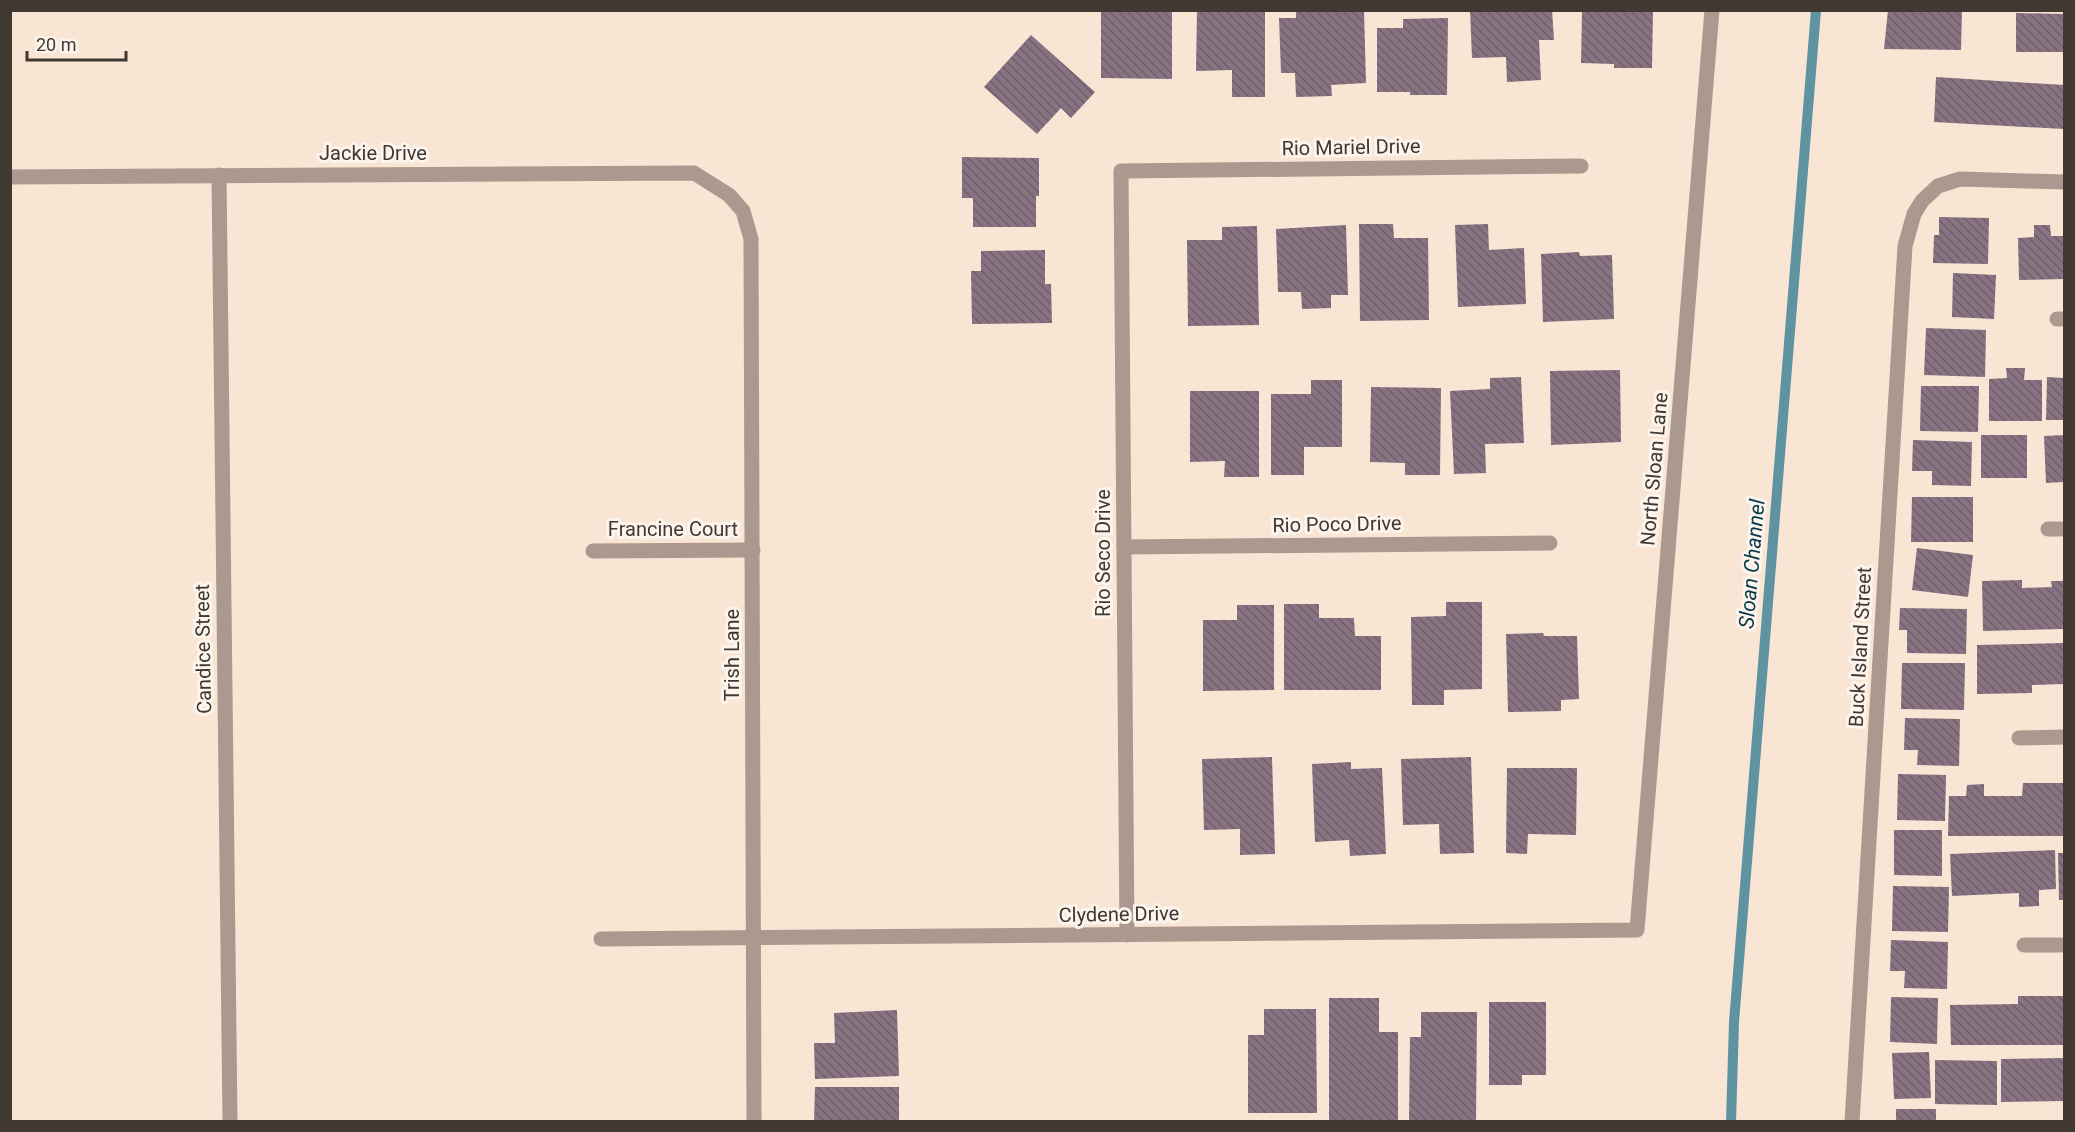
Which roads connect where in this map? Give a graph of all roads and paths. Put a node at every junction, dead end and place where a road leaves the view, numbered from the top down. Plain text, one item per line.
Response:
1 (1712, 10) edge
2 (1581, 166) dead end
3 (1121, 171) joint
4 (219, 175) junction
5 (10, 177) edge
6 (2064, 182) edge
7 (729, 195) joint
8 (2048, 529) dead end
9 (2064, 529) edge
10 (1550, 543) dead end
11 (1124, 547) junction
12 (753, 550) junction
13 (592, 551) dead end
14 (2064, 737) edge
15 (2019, 738) dead end
16 (1637, 930) joint
17 (1127, 935) junction
18 (754, 938) junction
19 (601, 939) dead end
20 (2025, 945) dead end
21 (2064, 945) edge
22 (230, 1122) edge
23 (754, 1122) edge
24 (1852, 1122) edge

1 - 16 street, North Sloan Lane
2 - 3 street, Rio Mariel Drive
3 - 11 street, Rio Seco Drive
4 - 5 street, Jackie Drive
4 - 7 street, Jackie Drive
4 - 22 street, Candice Street
6 - 24 street, Buck Island Street
7 - 12 street, Trish Lane
8 - 9 street
10 - 11 street, Rio Poco Drive
11 - 17 street, Rio Seco Drive
12 - 13 street, Francine Court
12 - 18 street, Trish Lane
14 - 15 street
16 - 17 street, Clydene Drive
17 - 18 street, Clydene Drive
18 - 19 street, Clydene Drive
18 - 23 street, Trish Lane
20 - 21 street

